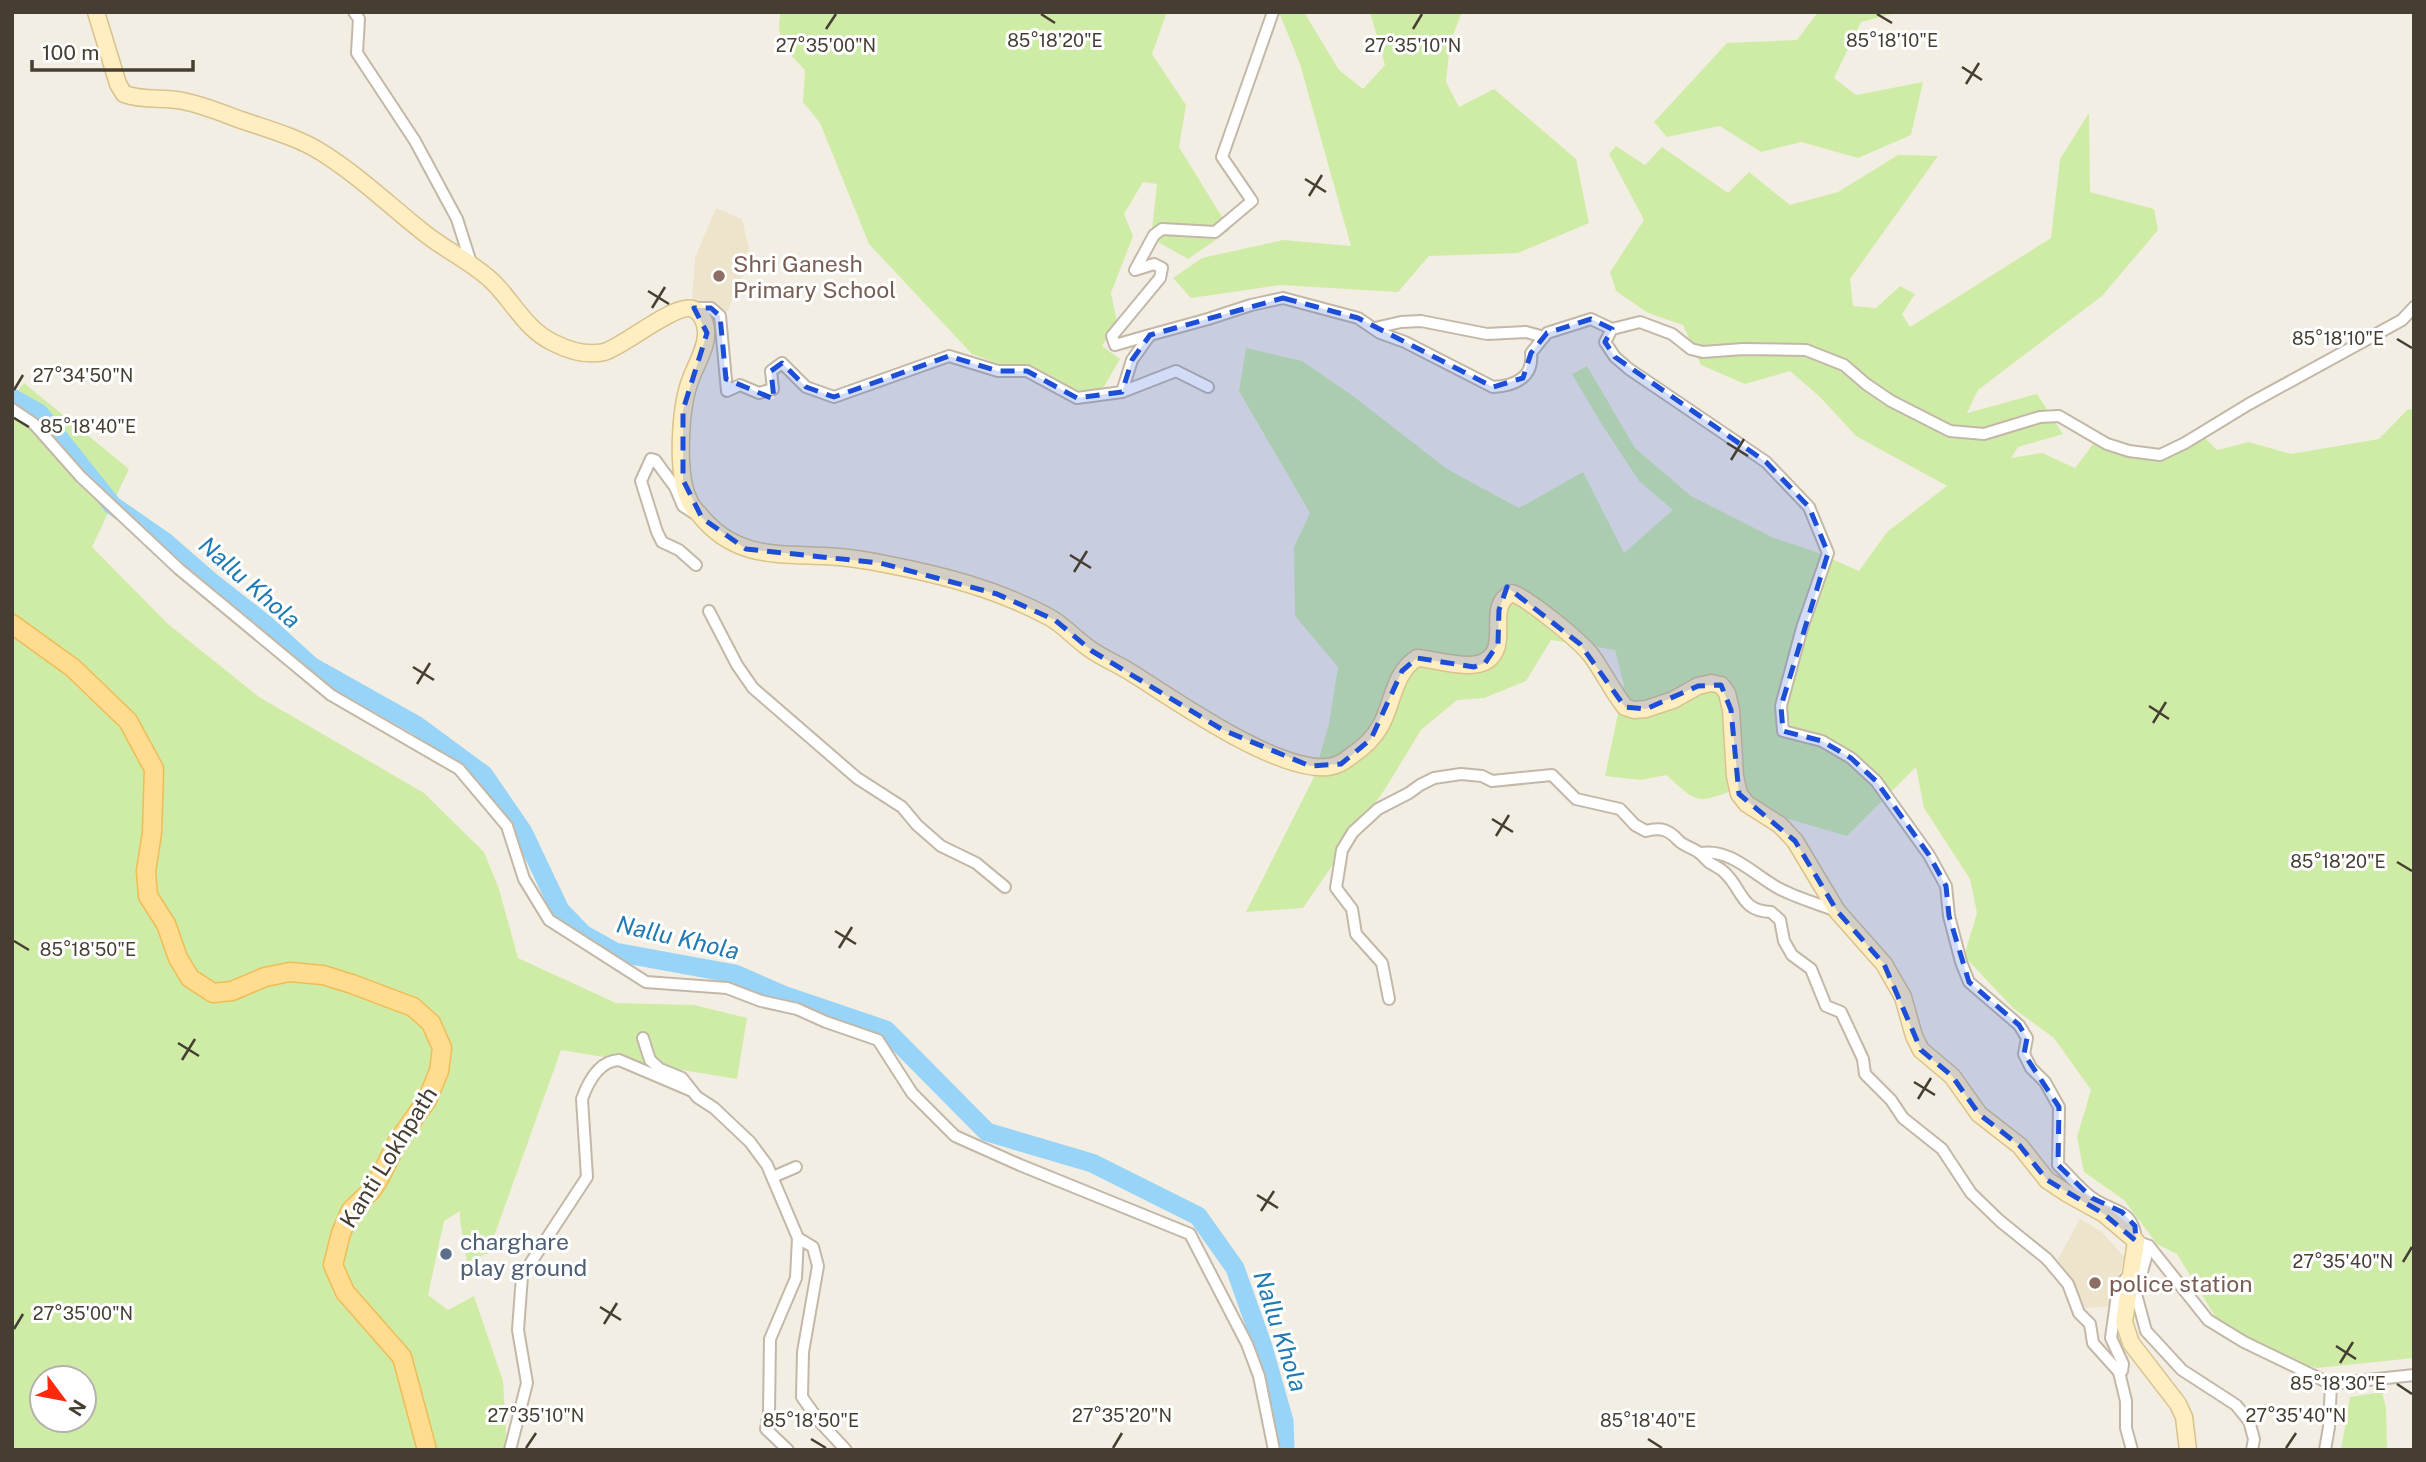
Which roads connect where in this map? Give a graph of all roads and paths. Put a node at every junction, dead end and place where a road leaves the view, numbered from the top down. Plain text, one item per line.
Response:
1 (96, 12) edge
2 (354, 12) edge
3 (1273, 12) edge
4 (472, 265) junction
5 (2414, 307) edge
6 (694, 309) junction
7 (1375, 328) junction
8 (1612, 328) junction
9 (1150, 335) junction
10 (1544, 337) junction
11 (1208, 387) dead end
12 (1122, 392) junction
13 (12, 409) edge
14 (702, 518) junction
15 (696, 565) dead end
16 (709, 611) dead end
17 (12, 624) edge
18 (1701, 853) junction
19 (1005, 887) dead end
20 (1837, 911) junction
21 (1389, 999) dead end
22 (643, 1038) dead end
23 (692, 1091) junction
24 (796, 1167) dead end
25 (773, 1178) junction
26 (798, 1238) junction
27 (2142, 1243) junction
28 (2129, 1275) junction
29 (2119, 1372) junction
30 (2414, 1375) edge
31 (2331, 1384) junction
32 (427, 1450) edge
33 (510, 1450) edge
34 (788, 1450) edge
35 (846, 1450) edge
36 (1274, 1450) edge
37 (2132, 1450) edge
38 (2188, 1450) edge
39 (2252, 1450) edge
40 (2325, 1450) edge

1 - 4 main road
2 - 4 street
3 - 9 street
4 - 6 main road
5 - 8 street
6 - 12 street
6 - 14 main road
7 - 9 street
7 - 10 street
7 - 10 street
8 - 10 street
8 - 27 street
9 - 12 street
11 - 12 street
13 - 36 street
14 - 15 street
14 - 20 main road
16 - 19 street
17 - 32 main road, Kanti Lokhpath
18 - 20 street
18 - 21 street
18 - 29 street
20 - 27 main road
22 - 23 street
23 - 25 street
23 - 33 street
24 - 25 street
25 - 26 street
26 - 34 street
26 - 35 street
27 - 28 main road
27 - 31 street
27 - 39 street
28 - 29 street
28 - 38 main road
29 - 37 street
30 - 31 street
31 - 40 street

